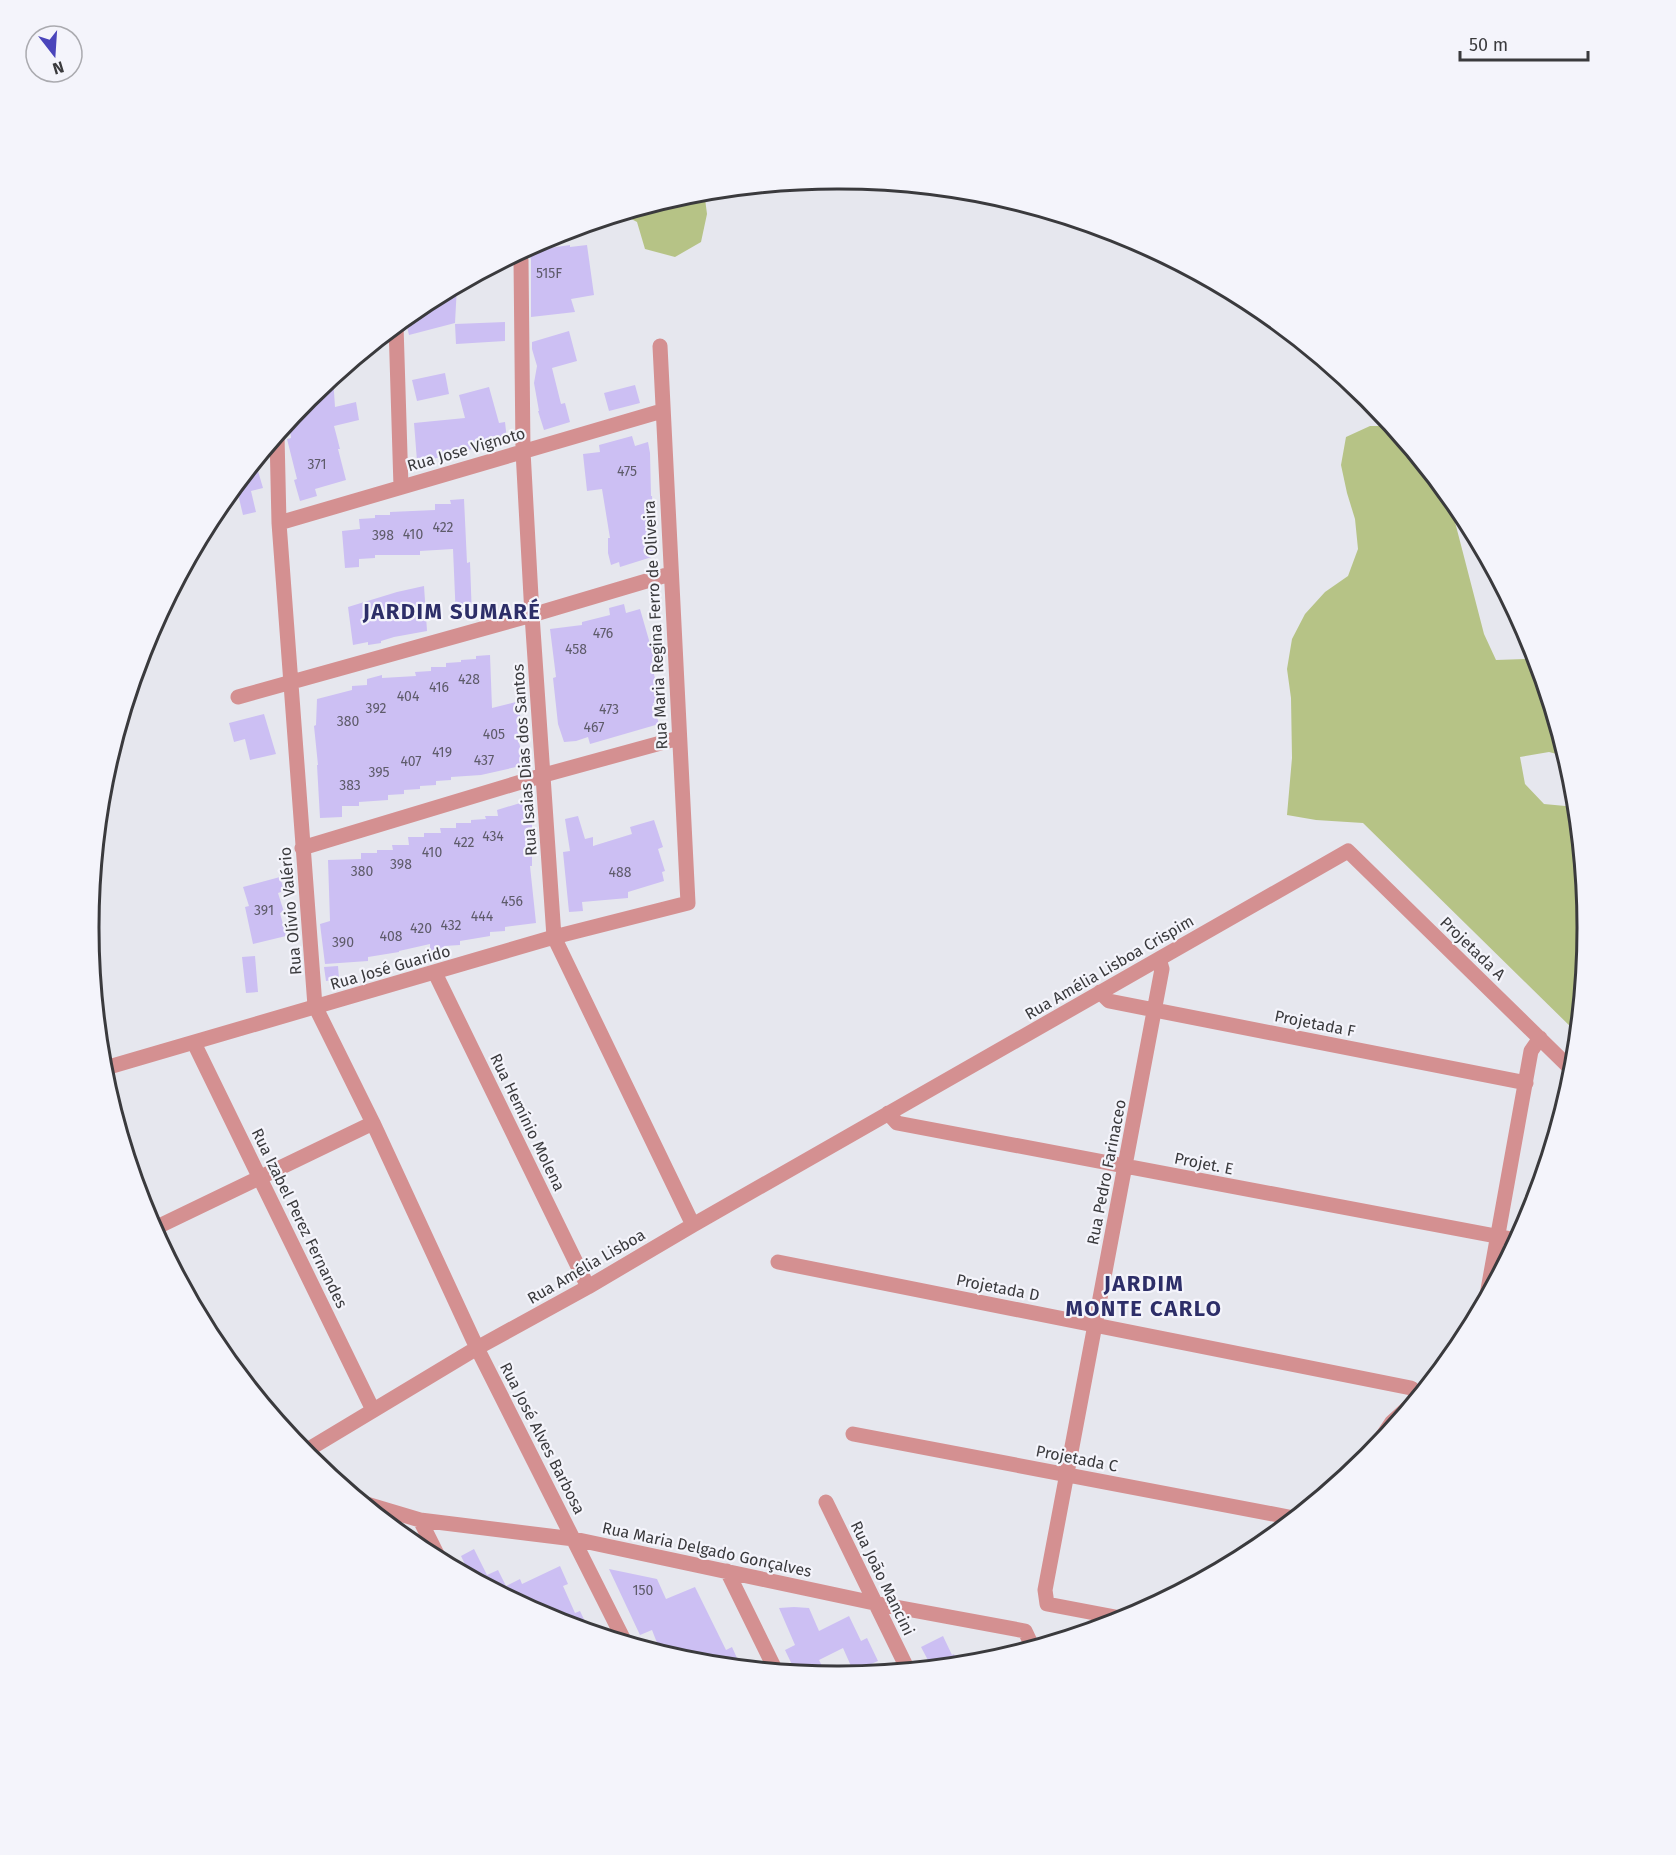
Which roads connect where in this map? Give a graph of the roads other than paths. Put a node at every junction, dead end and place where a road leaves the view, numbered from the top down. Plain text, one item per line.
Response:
1 (521, 260) dead end
2 (396, 335) edge
3 (660, 346) dead end
4 (662, 411) junction
5 (277, 446) edge
6 (523, 451) junction
7 (401, 487) junction
8 (279, 523) junction
9 (670, 574) junction
10 (532, 615) junction
11 (291, 682) junction
12 (238, 697) dead end
13 (679, 738) junction
14 (544, 775) junction
15 (302, 848) junction
16 (1348, 851) joint
17 (688, 903) joint
18 (554, 937) junction
19 (1159, 959) junction
20 (435, 973) junction
21 (1100, 992) junction
22 (315, 1006) junction
23 (1155, 1010) junction
24 (1540, 1038) junction
25 (194, 1043) junction
26 (1565, 1063) edge
27 (112, 1066) edge
28 (1526, 1083) junction
29 (888, 1113) junction
30 (373, 1123) junction
31 (1125, 1166) junction
32 (261, 1178) junction
33 (162, 1225) edge
34 (693, 1225) junction
35 (1498, 1237) junction
36 (1508, 1239) edge
37 (778, 1262) dead end
38 (1492, 1270) edge
39 (588, 1287) junction
40 (1095, 1325) junction
41 (477, 1348) junction
42 (1414, 1390) edge
43 (373, 1410) junction
44 (853, 1434) dead end
45 (312, 1447) edge
46 (1067, 1475) junction
47 (826, 1502) dead end
48 (381, 1508) edge
49 (1285, 1516) edge
50 (420, 1520) junction
51 (574, 1539) junction
52 (433, 1546) edge
53 (727, 1571) junction
54 (874, 1602) junction
55 (1107, 1615) edge
56 (621, 1633) edge
57 (1030, 1641) edge
58 (772, 1663) edge
59 (905, 1663) edge

1 - 6 street, Rua Isaias Dias dos Santos
2 - 7 street
3 - 4 street, Rua Maria Regina Ferro de Oliveira
4 - 6 street, Rua Jose Vignoto
4 - 9 street, Rua Maria Regina Ferro de Oliveira
5 - 8 street, Rua Olívio Valério
6 - 7 street, Rua Jose Vignoto
6 - 10 street, Rua Isaias Dias dos Santos
7 - 8 street, Rua Jose Vignoto
8 - 11 street, Rua Olívio Valério
9 - 10 street
9 - 13 street, Rua Maria Regina Ferro de Oliveira
10 - 11 street
10 - 14 street, Rua Isaias Dias dos Santos
11 - 12 street
11 - 15 street, Rua Olívio Valério
13 - 14 street
13 - 17 street, Rua Maria Regina Ferro de Oliveira
14 - 15 street
14 - 18 street, Rua Isaias Dias dos Santos
15 - 22 street, Rua Olívio Valério
16 - 19 street, Rua Amélia Lisboa Crispim
16 - 24 street, Projetada A
17 - 18 street, Rua José Guarido
18 - 20 street, Rua José Guarido
18 - 34 street, Rua Isaias Dias dos Santos
19 - 21 street, Rua Amélia Lisboa Crispim
19 - 23 street, Rua Pedro Farinaceo
20 - 22 street, Rua José Guarido
20 - 39 street, Rua Hemínio Molena
21 - 23 street, Projetada F
21 - 29 street, Rua Amélia Lisboa Crispim
22 - 25 street, Rua José Guarido
22 - 30 street, Rua Olívio Valério
23 - 28 street, Projetada F
23 - 31 street, Rua Pedro Farinaceo
24 - 26 street, Projetada A
24 - 28 street
25 - 27 street, Rua José Guarido
25 - 32 street, Rua Izabel Perez Fernandes
28 - 35 street
29 - 31 street, Projet. E
29 - 34 street, Rua Amélia Lisboa
30 - 32 street
30 - 41 street, Rua Olívio Valério
31 - 35 street, Projet. E
31 - 40 street, Rua Pedro Farinaceo
32 - 33 street
32 - 43 street, Rua Izabel Perez Fernandes
34 - 39 street, Rua Amélia Lisboa
35 - 36 street, Projet. E
35 - 38 street
37 - 40 street, Projetada D
39 - 41 street, Rua Amélia Lisboa
40 - 42 street, Projetada D
40 - 46 street, Rua Pedro Farinaceo
41 - 43 street, Rua Amélia Lisboa
41 - 51 street, Rua José Alves Barbosa
43 - 45 street, Rua Amélia Lisboa
44 - 46 street, Projetada C
46 - 49 street, Projetada C
46 - 55 street, Rua Pedro Farinaceo
47 - 54 street, Rua João Mancini
48 - 50 street, Rua Maria Delgado Gonçalves
50 - 51 street, Rua Maria Delgado Gonçalves
50 - 52 street
51 - 53 street, Rua Maria Delgado Gonçalves
51 - 56 street, Rua José Alves Barbosa
53 - 54 street, Rua Maria Delgado Gonçalves
53 - 58 street
54 - 57 street, Rua Maria Delgado Gonçalves
54 - 59 street, Rua João Mancini

